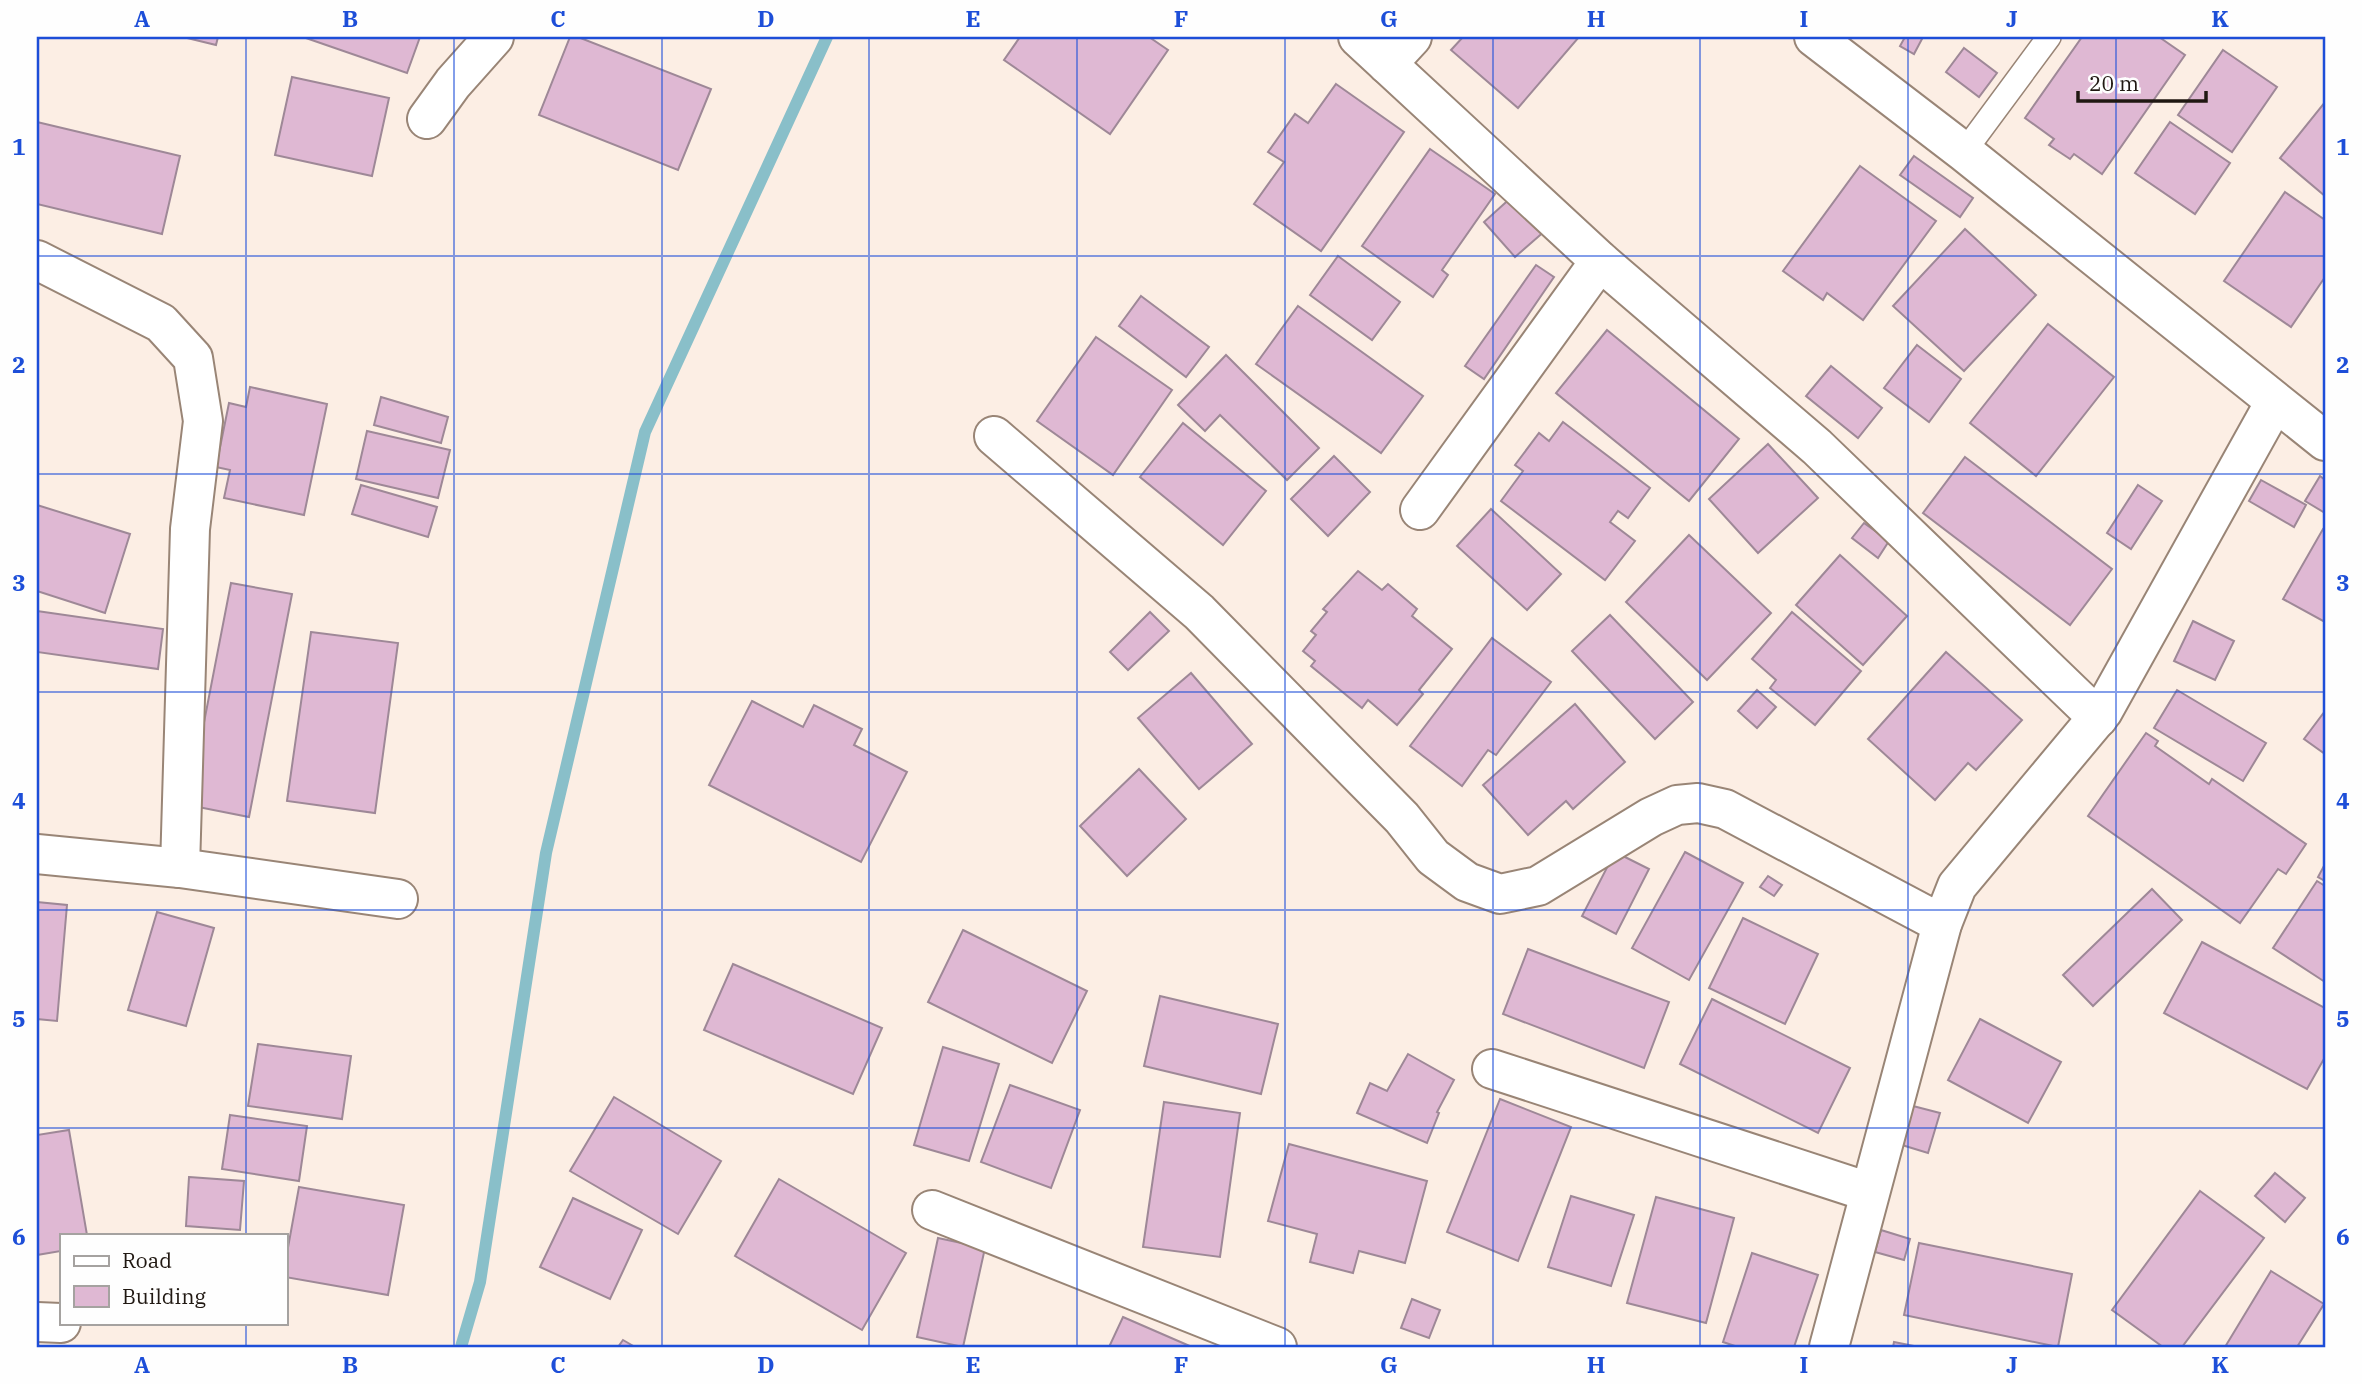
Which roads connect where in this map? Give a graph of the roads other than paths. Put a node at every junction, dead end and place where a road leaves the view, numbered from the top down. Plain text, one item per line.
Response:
1 (495, 37) edge
2 (1358, 37) edge
3 (1814, 37) edge
4 (2049, 37) edge
5 (1400, 50) edge
6 (428, 119) dead end
7 (1964, 152) junction
8 (37, 260) edge
9 (1600, 261) junction
10 (2275, 402) junction
11 (994, 436) dead end
12 (2325, 441) edge
13 (1420, 510) dead end
14 (2098, 718) junction
15 (37, 854) edge
16 (180, 868) junction
17 (398, 899) dead end
18 (1942, 924) junction
19 (1492, 1069) dead end
20 (1869, 1192) junction
21 (932, 1210) dead end
22 (37, 1322) edge
23 (60, 1323) edge
24 (1277, 1347) edge
25 (1829, 1347) edge

1 - 6 street
2 - 5 street
3 - 7 street
4 - 7 lane
5 - 9 street
7 - 10 street
8 - 16 street
9 - 13 street
9 - 14 street
10 - 12 street
10 - 14 street
11 - 18 street
14 - 18 street
15 - 16 street
16 - 17 street
18 - 20 street
19 - 20 street
20 - 25 street
21 - 24 street
22 - 23 street

